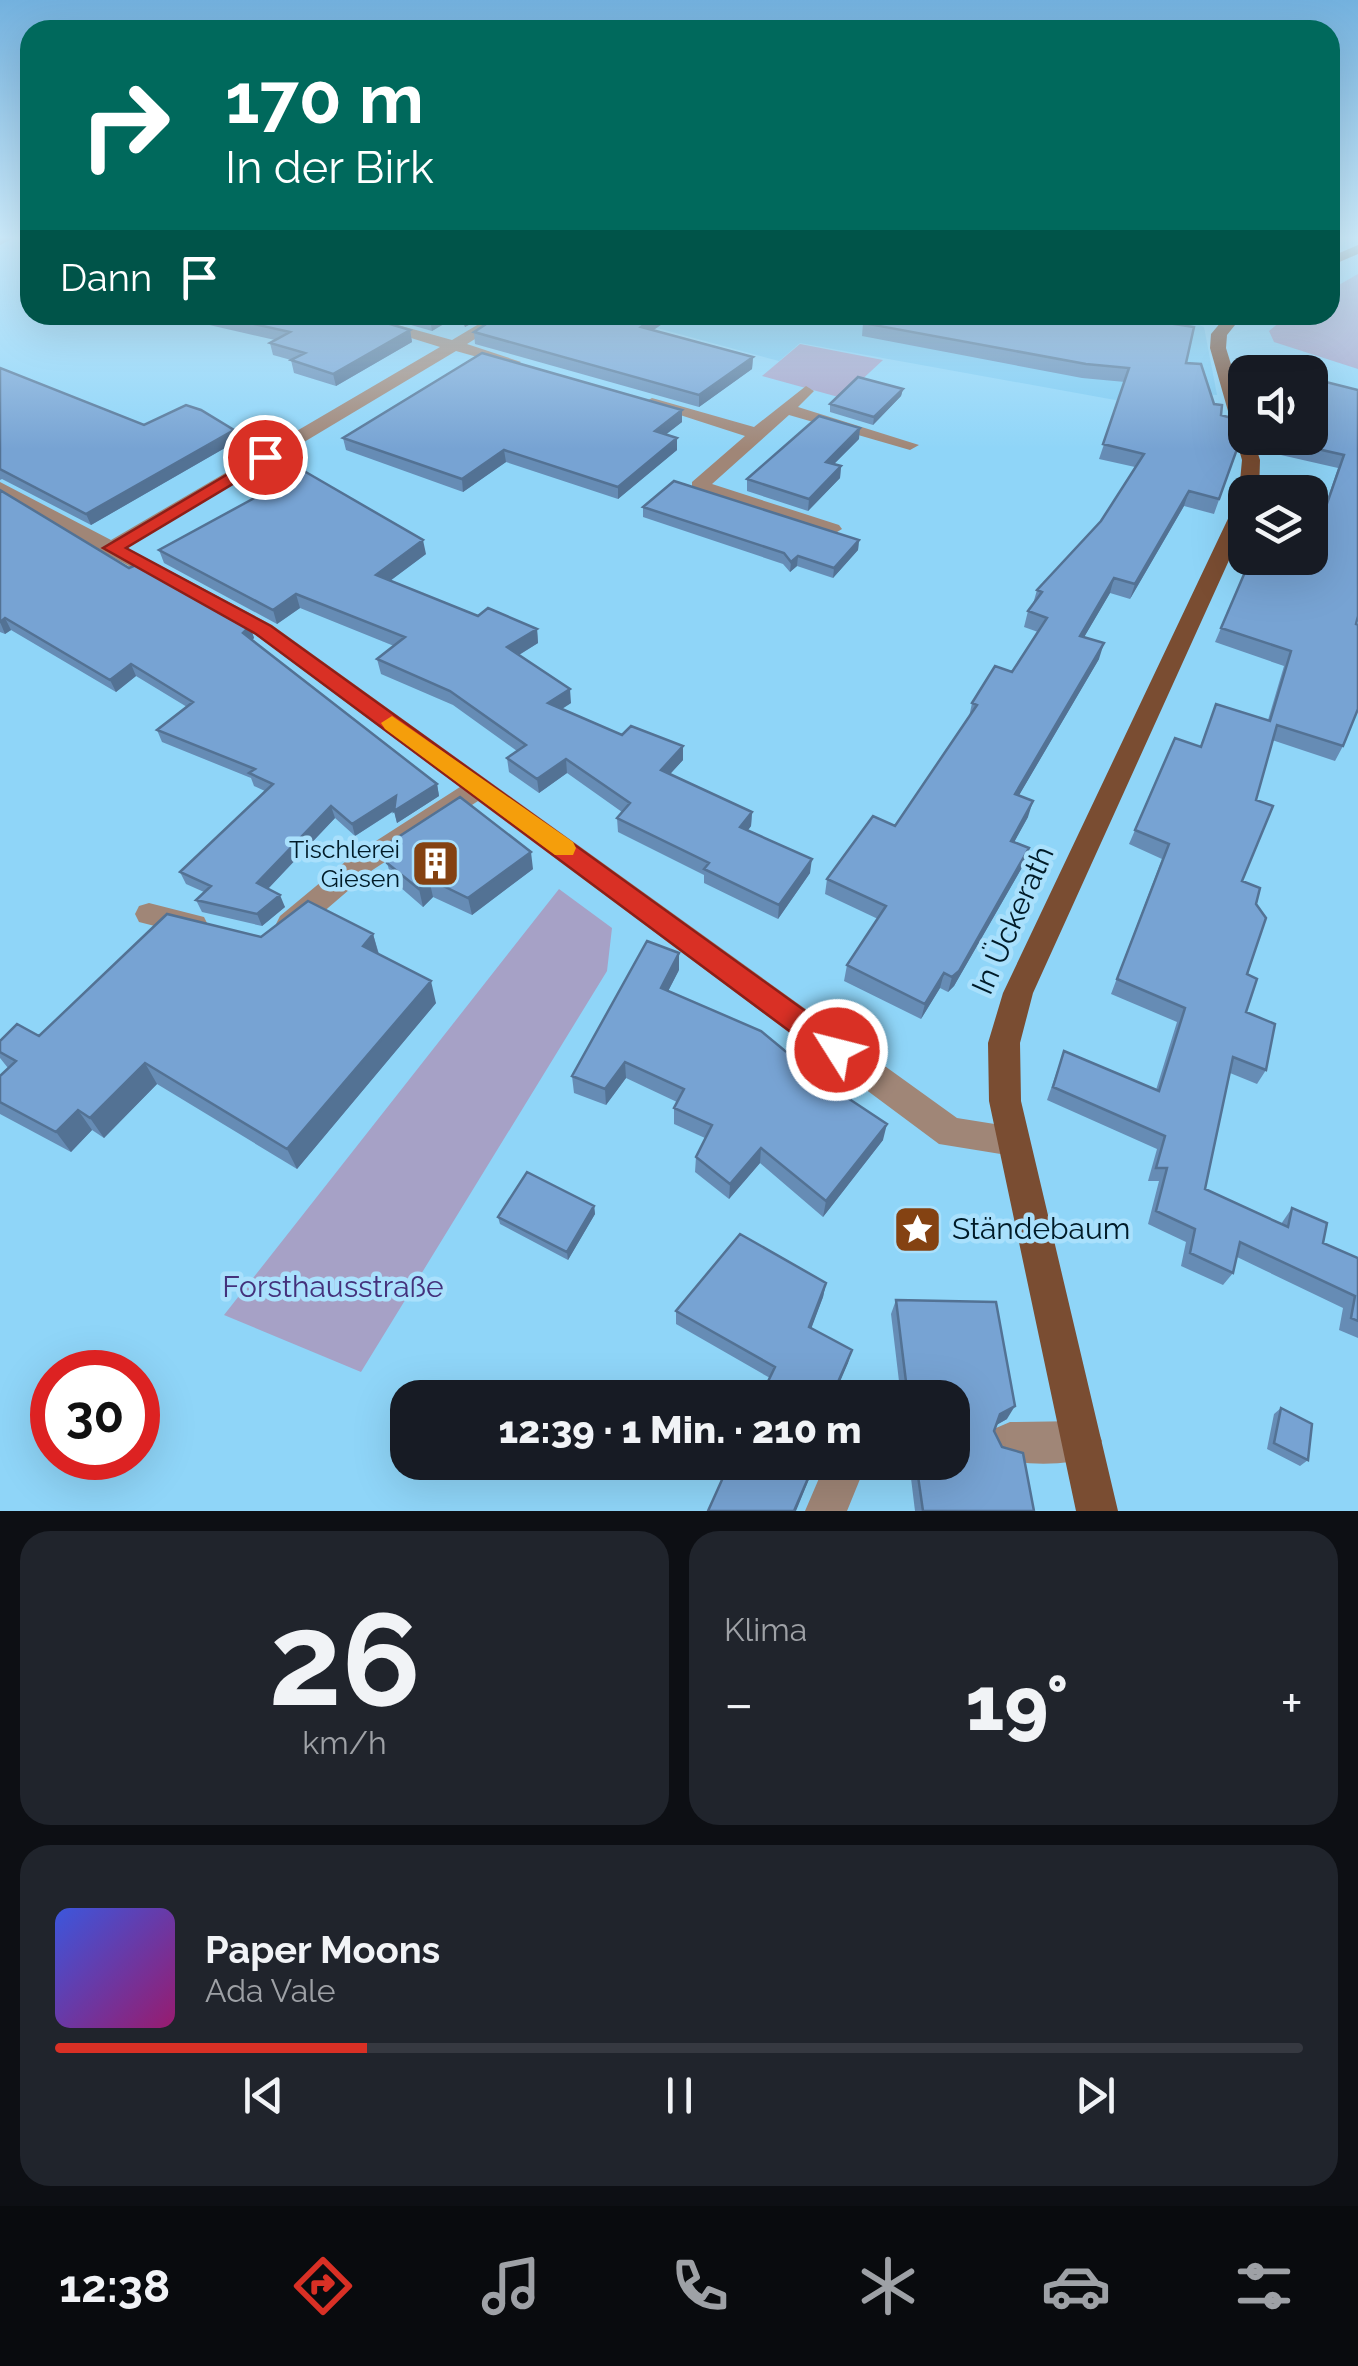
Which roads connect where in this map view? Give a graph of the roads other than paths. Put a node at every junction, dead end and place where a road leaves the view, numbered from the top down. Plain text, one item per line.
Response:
1 (381, 325) edge
2 (488, 325) edge
3 (1228, 325) edge
4 (454, 345) junction
5 (530, 368) edge
6 (806, 392) dead end
7 (625, 395) edge
8 (786, 409) junction
9 (758, 434) junction
10 (910, 445) dead end
11 (1250, 475) edge
12 (0, 488) edge
13 (832, 528) edge
14 (1228, 541) edge
15 (112, 548) junction
16 (480, 787) junction
17 (149, 914) dead end
18 (217, 931) edge
19 (268, 943) edge
20 (1014, 1140) junction
21 (1082, 1441) junction
22 (1010, 1442) dead end
23 (839, 1480) edge
24 (826, 1511) edge
25 (1097, 1511) edge

1 - 4 street
2 - 4 street
3 - 11 main road
4 - 5 street
4 - 15 street
6 - 8 street
7 - 9 street
8 - 9 street
8 - 10 street
9 - 13 street
12 - 15 street
14 - 20 main road, In Ückerath
15 - 16 street
16 - 19 street
16 - 20 street
17 - 18 street
20 - 21 main road, In Ückerath
21 - 22 street
21 - 25 main road, In Ückerath
23 - 24 street

